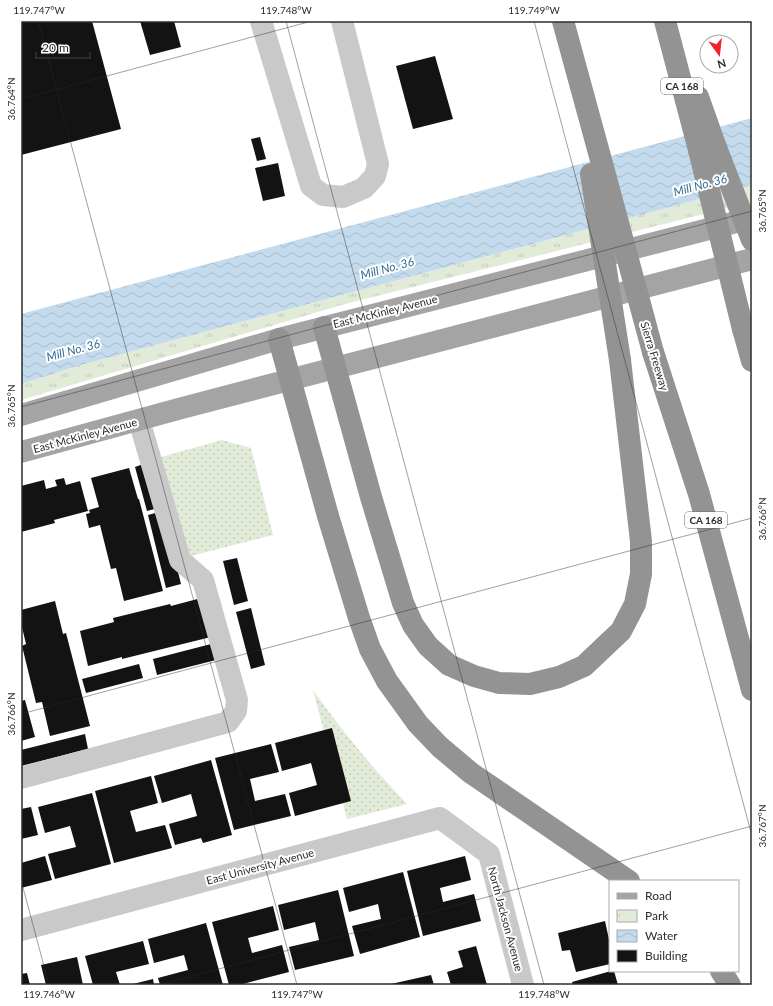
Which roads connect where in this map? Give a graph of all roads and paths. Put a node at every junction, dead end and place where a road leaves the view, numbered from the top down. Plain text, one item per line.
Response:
1 (261, 21) edge
2 (342, 21) edge
3 (563, 21) edge
4 (665, 21) edge
5 (671, 21) edge
6 (707, 147) junction
7 (597, 173) junction
8 (752, 218) edge
9 (752, 240) edge
10 (752, 259) edge
11 (324, 327) junction
12 (279, 339) junction
13 (752, 361) edge
14 (336, 368) junction
15 (291, 380) junction
16 (21, 415) edge
17 (139, 420) junction
18 (21, 452) edge
19 (752, 690) edge
20 (21, 778) edge
21 (489, 854) joint
22 (628, 880) edge
23 (21, 930) edge
24 (722, 972) edge
25 (523, 985) edge
26 (730, 985) edge

1 - 2 street
3 - 7 highway, Sierra Freeway / CA 168
4 - 6 highway, CA 168
5 - 6 highway
6 - 9 highway, bridge
6 - 13 highway, CA 168, bridge
7 - 14 highway, bridge
7 - 19 highway, Sierra Freeway / CA 168, bridge
8 - 11 main road, East McKinley Avenue
10 - 14 main road, East McKinley Avenue
11 - 12 main road, East McKinley Avenue
11 - 14 highway
12 - 15 highway
12 - 16 main road, East McKinley Avenue
14 - 15 main road, East McKinley Avenue
15 - 17 main road, East McKinley Avenue
15 - 22 highway
17 - 18 main road, East McKinley Avenue
17 - 20 street
21 - 23 street, East University Avenue
21 - 25 street, North Jackson Avenue
24 - 26 highway

